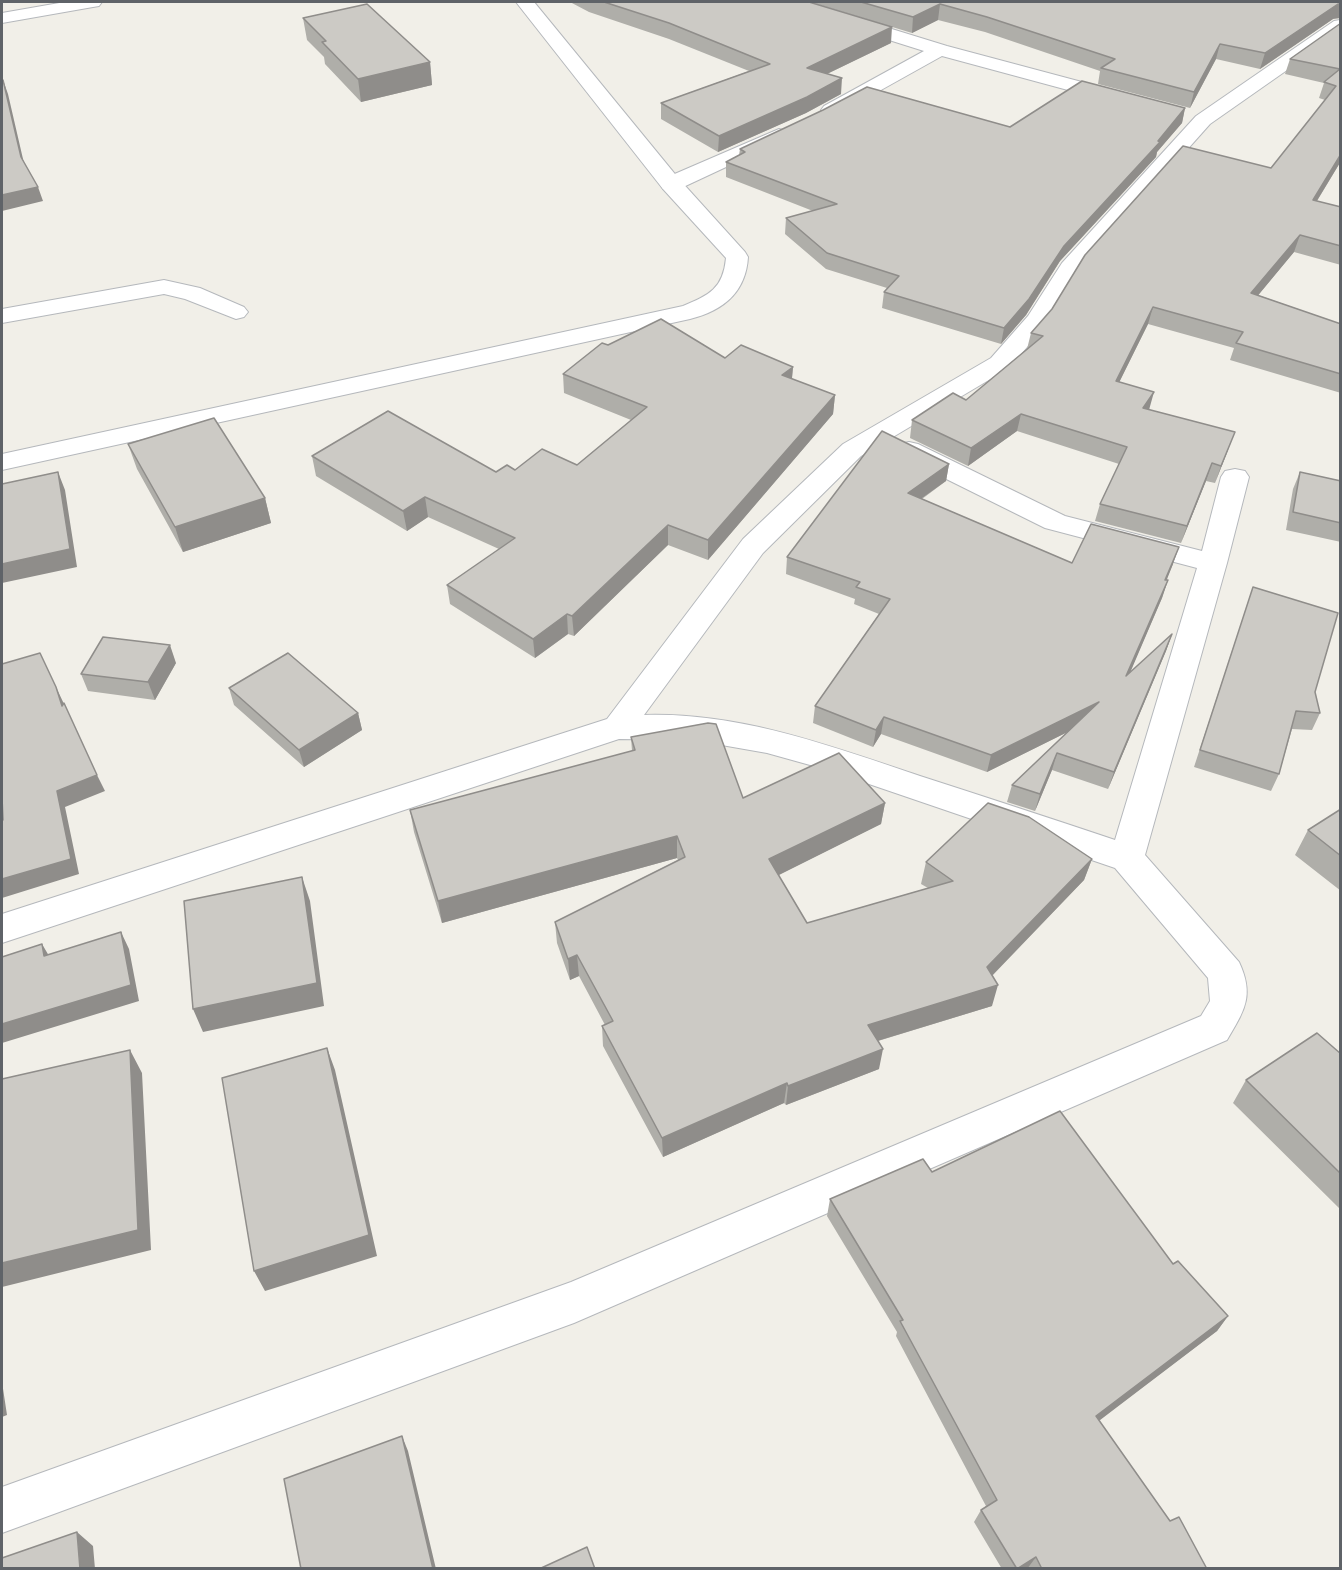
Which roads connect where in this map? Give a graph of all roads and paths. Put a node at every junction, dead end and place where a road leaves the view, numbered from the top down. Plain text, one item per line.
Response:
1 (93, 2) edge
2 (525, 2) edge
3 (787, 2) edge
4 (1337, 14) edge
5 (2, 18) edge
6 (940, 50) junction
7 (1134, 102) edge
8 (814, 119) edge
9 (793, 128) edge
10 (671, 184) junction
11 (236, 312) dead end
12 (2, 316) edge
13 (878, 435) junction
14 (2, 462) edge
15 (1235, 477) dead end
16 (1213, 563) junction
17 (635, 718) junction
18 (1127, 858) junction
19 (2, 928) edge
20 (2, 1510) edge

1 - 5 street
2 - 10 street
3 - 6 street
4 - 13 street
6 - 7 street
6 - 8 street
9 - 10 street
10 - 14 street
11 - 12 street
13 - 16 street
13 - 17 street
15 - 16 street
16 - 18 street
17 - 18 street
17 - 19 street
18 - 20 street

